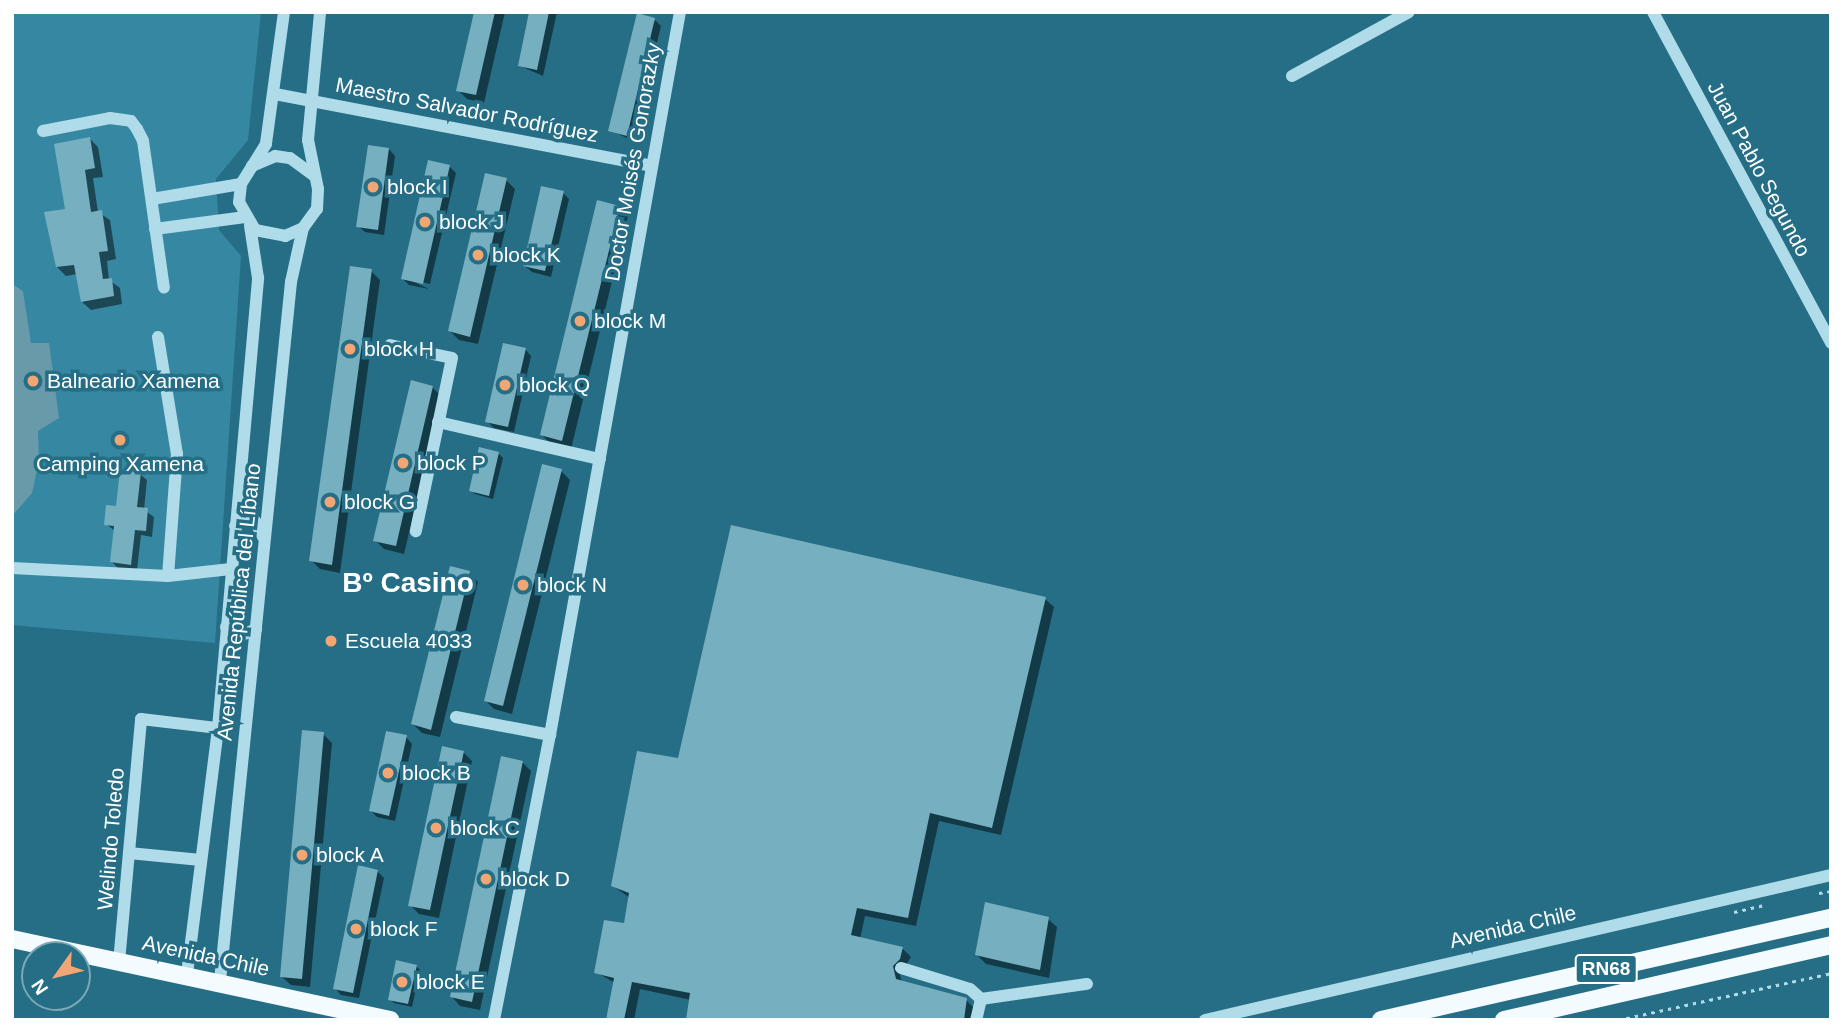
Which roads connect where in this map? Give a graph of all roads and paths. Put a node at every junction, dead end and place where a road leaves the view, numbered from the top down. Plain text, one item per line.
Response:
1 (284, 12) edge
2 (320, 12) edge
3 (680, 12) edge
4 (1409, 12) edge
5 (1653, 12) edge
6 (1292, 76) dead end
7 (275, 94) junction
8 (310, 98) junction
9 (43, 131) dead end
10 (651, 166) junction
11 (252, 167) junction
12 (313, 176) junction
13 (241, 184) junction
14 (152, 199) junction
15 (248, 222) junction
16 (303, 228) junction
17 (155, 229) junction
18 (164, 288) dead end
19 (158, 337) dead end
20 (1831, 343) edge
21 (390, 345) dead end
22 (438, 422) junction
23 (600, 459) junction
24 (235, 526) junction
25 (416, 531) dead end
26 (265, 540) junction
27 (12, 568) edge
28 (231, 569) junction
29 (168, 576) junction
30 (226, 627) junction
31 (256, 629) junction
32 (456, 717) dead end
33 (218, 728) junction
34 (551, 735) junction
35 (129, 853) junction
36 (201, 860) junction
37 (1831, 875) edge
38 (1831, 918) edge
39 (12, 939) edge
40 (1831, 945) edge
41 (119, 961) junction
42 (901, 968) dead end
43 (1831, 973) edge
44 (187, 974) junction
45 (220, 981) junction
46 (1087, 984) dead end
47 (981, 999) junction
48 (390, 1020) edge
49 (495, 1020) edge
50 (976, 1020) edge
51 (1205, 1020) edge
52 (1381, 1020) edge
53 (1504, 1020) edge
54 (1618, 1020) edge

1 - 7 street
2 - 8 street
3 - 10 street, Doctor Moisés Gonorazky
4 - 6 street
5 - 20 street, Juan Pablo Segundo
7 - 8 street, Maestro Salvador Rodríguez
7 - 11 street
8 - 10 street, Maestro Salvador Rodríguez
8 - 12 street
9 - 14 street
10 - 23 street, Doctor Moisés Gonorazky
11 - 12 street
11 - 13 street
12 - 16 street
13 - 14 street
13 - 15 street
14 - 17 street
15 - 16 street
15 - 17 street
15 - 24 street, Avenida República del Líbano
16 - 26 street, Avenida República del Líbano
17 - 18 street
19 - 29 street
21 - 22 street
22 - 23 street
22 - 25 street
23 - 34 street, Doctor Moisés Gonorazky
24 - 26 street
24 - 28 street, Avenida República del Líbano
26 - 31 street, Avenida República del Líbano
27 - 29 street
28 - 29 street
28 - 30 street, Avenida República del Líbano
30 - 31 street
30 - 33 street, Avenida República del Líbano
31 - 45 street, Avenida República del Líbano
32 - 34 street
33 - 35 street, Welindo Toledo
33 - 36 street, Avenida República del Líbano
34 - 49 street, Doctor Moisés Gonorazky
35 - 36 street
35 - 41 street, Welindo Toledo
36 - 44 street, Avenida República del Líbano
37 - 51 street, Avenida Chile
38 - 52 main road, RN68
39 - 41 main road, Avenida Chile
40 - 53 main road, RN68
41 - 44 main road, Avenida Chile
42 - 47 street
43 - 54 path
44 - 45 main road, Avenida Chile
45 - 48 main road, Avenida Chile
46 - 47 street
47 - 50 street

